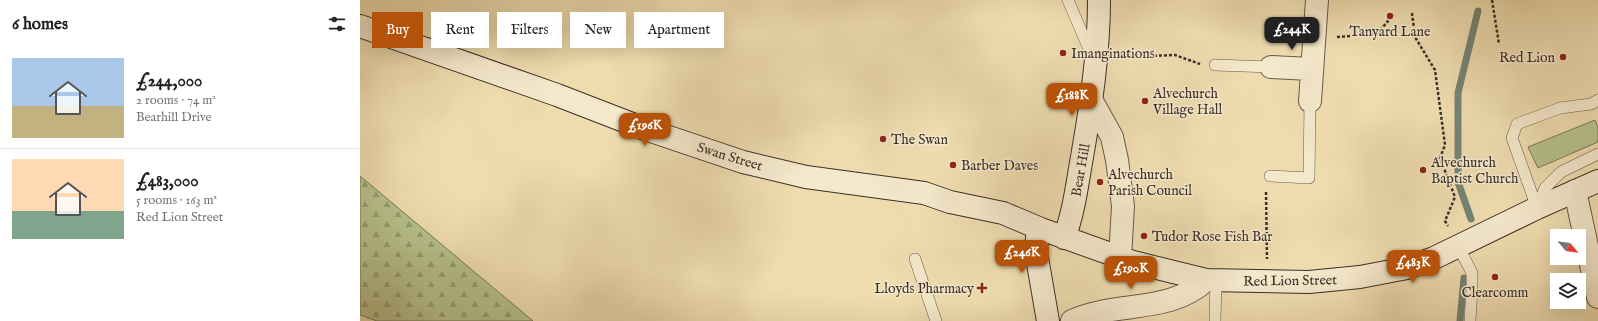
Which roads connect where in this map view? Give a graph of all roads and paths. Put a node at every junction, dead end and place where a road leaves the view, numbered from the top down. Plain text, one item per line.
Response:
1 (1068, 0) edge
2 (1099, 0) edge
3 (1317, 0) edge
4 (1492, 0) edge
5 (1412, 13) dead end
6 (1394, 14) dead end
7 (360, 26) edge
8 (1314, 39) junction
9 (1500, 44) dead end
10 (1096, 61) junction
11 (1215, 65) joint
12 (1271, 67) joint
13 (1311, 69) junction
14 (1598, 100) edge
15 (1092, 101) junction
16 (1310, 102) joint
17 (1598, 154) edge
18 (1270, 176) joint
19 (1598, 181) edge
20 (1575, 191) junction
21 (1537, 208) junction
22 (1041, 229) junction
23 (1064, 238) junction
24 (1458, 246) junction
25 (1120, 258) junction
26 (915, 259) dead end
27 (1211, 280) junction
28 (1270, 281) junction
29 (1598, 297) edge
30 (1111, 316) edge
31 (936, 321) edge
32 (1048, 321) edge
33 (1072, 321) edge
34 (1215, 321) edge
35 (1470, 321) edge

1 - 10 lane
2 - 10 main road, Bear Hill
3 - 8 main road
4 - 9 path
5 - 24 path
6 - 8 path
7 - 22 main road, Swan Street
8 - 13 main road
10 - 11 path
10 - 15 main road, Bear Hill
11 - 12 lane
12 - 13 main road
13 - 16 main road
14 - 21 lane
15 - 23 main road, Bear Hill
15 - 25 main road, Bear Hill
16 - 18 lane
17 - 21 lane
18 - 28 path
19 - 20 main road, Red Lion Street
20 - 21 main road, Red Lion Street
20 - 29 main road
21 - 24 main road, Red Lion Street
22 - 23 main road, Swan Street
22 - 32 main road
23 - 25 main road, Red Lion Street
24 - 28 main road, Red Lion Street
24 - 35 lane
25 - 27 main road, Red Lion Street
26 - 31 lane
27 - 28 main road, Red Lion Street
27 - 30 main road
27 - 34 lane
30 - 33 main road

